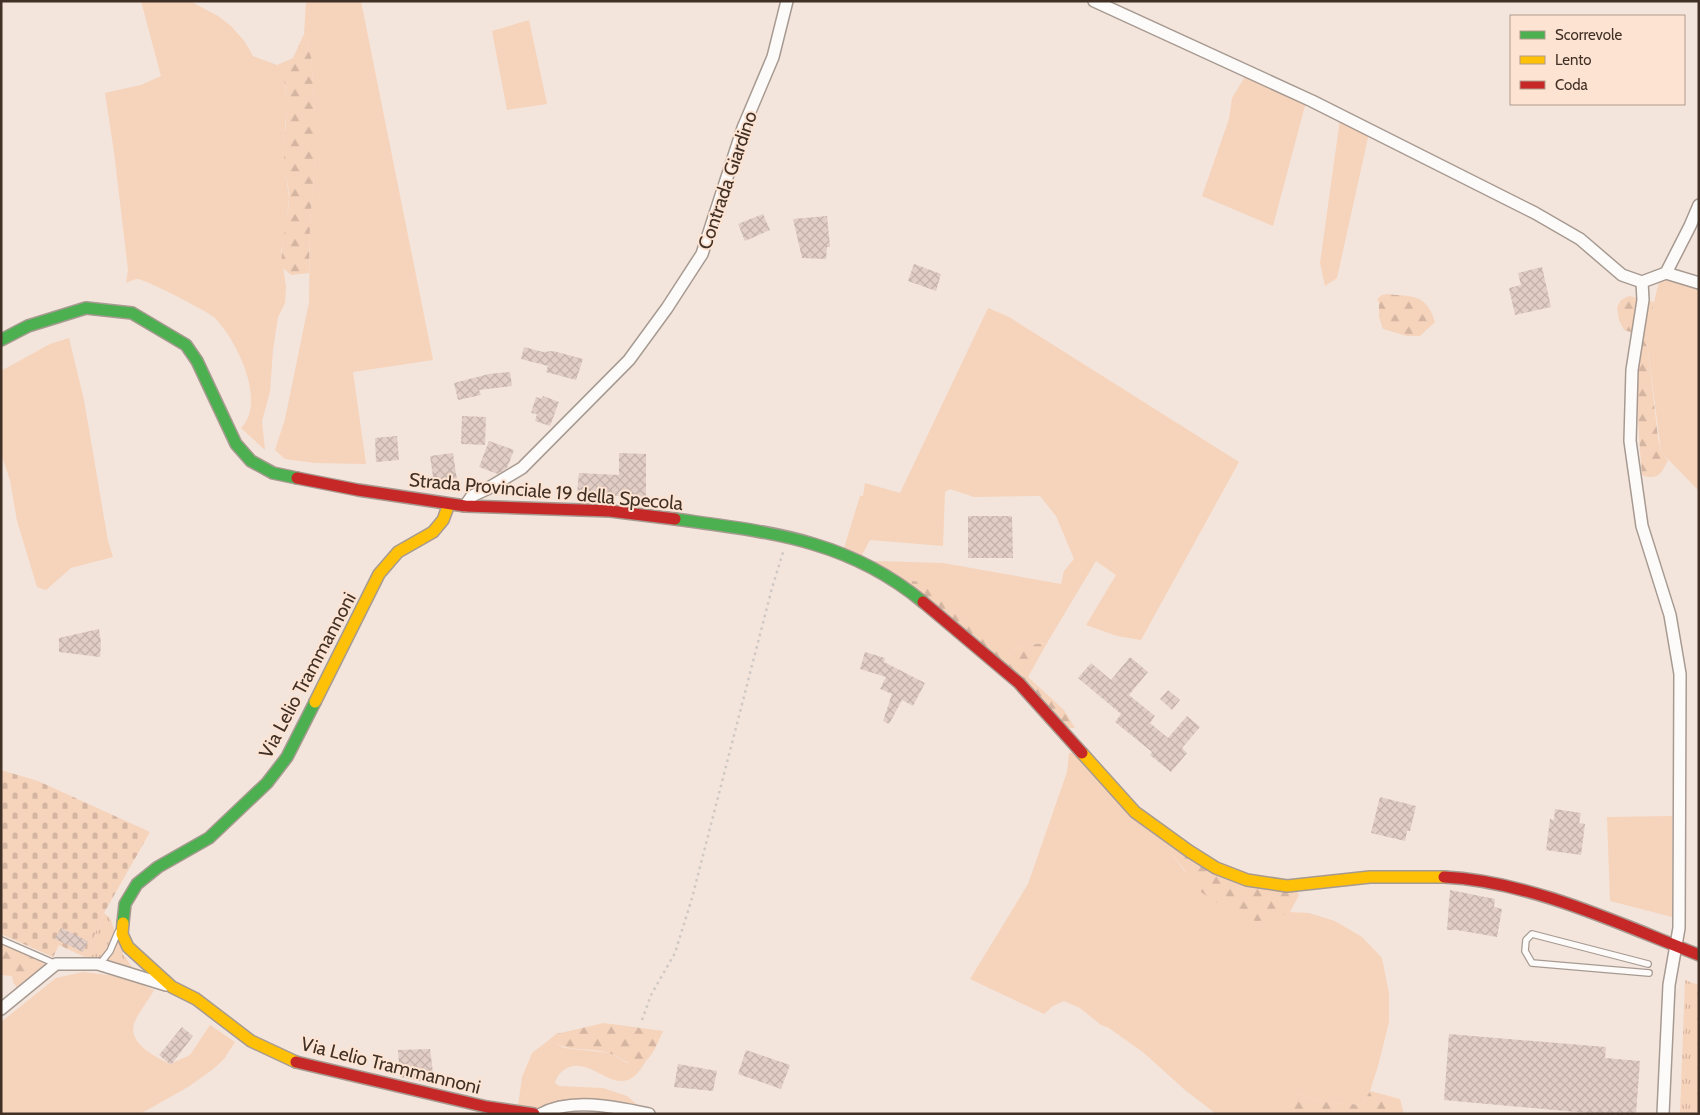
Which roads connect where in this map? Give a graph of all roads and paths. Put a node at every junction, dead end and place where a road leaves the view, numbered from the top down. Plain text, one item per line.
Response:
1 (787, 1) edge
2 (1094, 1) edge
3 (1699, 205) edge
4 (1666, 273) junction
5 (1642, 282) junction
6 (1699, 283) edge
7 (1, 340) edge
8 (449, 504) junction
9 (465, 506) junction
10 (788, 536) junction
11 (125, 904) junction
12 (1, 940) edge
13 (1675, 947) junction
14 (1699, 955) edge
15 (56, 964) junction
16 (98, 964) junction
17 (1648, 964) dead end
18 (1649, 973) dead end
19 (172, 987) junction
20 (1, 1009) edge
21 (642, 1020) dead end
22 (534, 1114) edge
23 (541, 1114) edge
24 (648, 1114) edge
25 (1663, 1114) edge

1 - 9 street, Contrada Giardino
2 - 5 street
3 - 4 street
4 - 5 street
4 - 6 street
5 - 13 street
7 - 8 main road, Strada Provinciale 19 della Specola
8 - 9 main road, Strada Provinciale 19 della Specola
8 - 11 main road, Via Lelio Trammannoni
9 - 10 main road, Strada Provinciale 19 della Specola
10 - 13 main road, Strada Provinciale 19 della Specola
10 - 21 path
11 - 16 lane
11 - 19 main road, Via Lelio Trammannoni
12 - 15 lane
13 - 14 main road, Strada Provinciale 19 della Specola
13 - 25 street
15 - 16 street
15 - 20 street
16 - 19 street
17 - 18 lane
19 - 22 main road, Via Lelio Trammannoni
23 - 24 street

